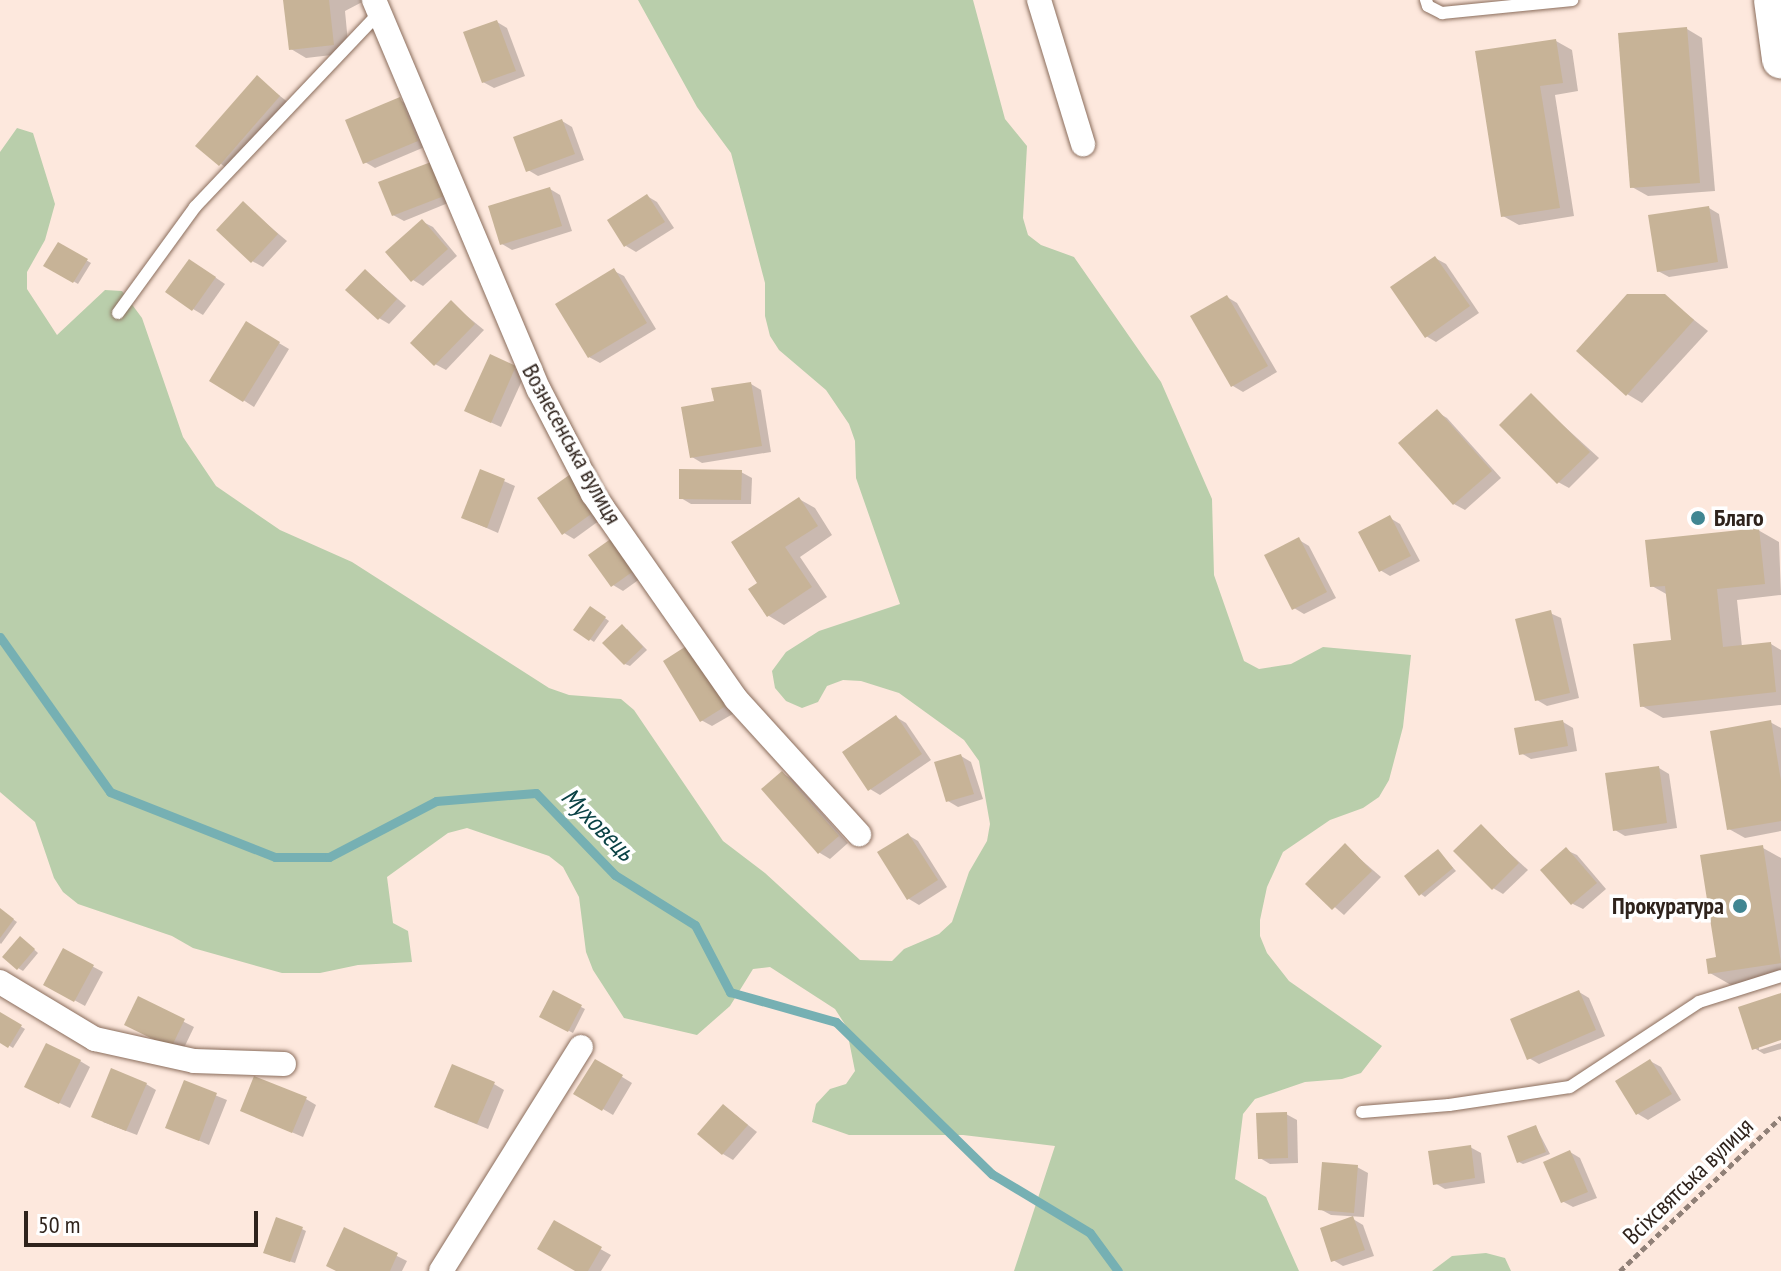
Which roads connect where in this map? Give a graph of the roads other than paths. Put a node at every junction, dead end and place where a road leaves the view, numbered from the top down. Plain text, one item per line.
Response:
1 (1039, 0) edge
2 (1426, 0) edge
3 (1572, 0) edge
4 (1773, 0) edge
5 (377, 7) edge
6 (1781, 59) edge
7 (1083, 144) dead end
8 (118, 313) dead end
9 (859, 834) dead end
10 (1781, 976) edge
11 (0, 982) edge
12 (581, 1047) dead end
13 (284, 1064) dead end
14 (1362, 1112) dead end
15 (441, 1271) edge

1 - 7 street
2 - 3 lane
4 - 6 main road
5 - 8 lane
5 - 9 street, Вознесенська вулиця
10 - 14 lane
11 - 13 street
12 - 15 street

